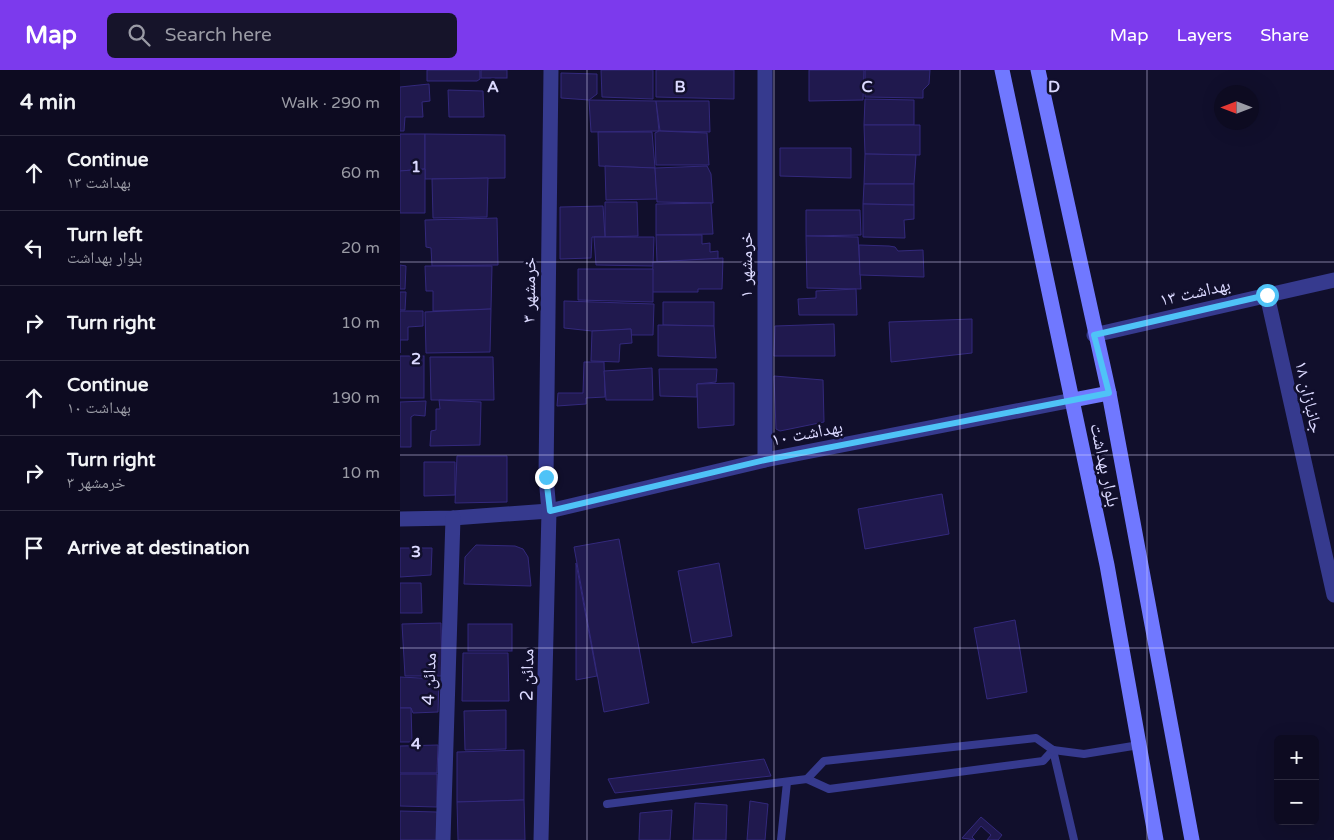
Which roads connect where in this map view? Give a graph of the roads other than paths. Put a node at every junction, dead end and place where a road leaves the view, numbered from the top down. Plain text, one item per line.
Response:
1 (551, 70) edge
2 (764, 70) edge
3 (1002, 70) edge
4 (1038, 70) edge
5 (1334, 280) edge
6 (1267, 295) junction
7 (1094, 335) junction
8 (1109, 393) junction
9 (1073, 400) junction
10 (765, 460) junction
11 (550, 511) junction
12 (453, 518) junction
13 (400, 519) edge
14 (1334, 595) edge
15 (1139, 745) junction
16 (1052, 750) junction
17 (807, 779) junction
18 (786, 782) junction
19 (607, 804) dead end
20 (443, 840) edge
21 (541, 840) edge
22 (781, 840) edge
23 (1074, 840) edge
24 (1156, 840) edge
25 (1192, 840) edge

1 - 11 street, خرمشهر ۳
2 - 10 street, خرمشهر ۱
3 - 9 main road, بلوار بهداشت
4 - 7 main road, بلوار بهداشت
5 - 6 street, بهداشت ۱۳
6 - 7 street, بهداشت ۱۳
6 - 14 street, جانبازان ۱۸
7 - 8 main road, بلوار بهداشت
8 - 9 main road
8 - 25 main road, بلوار بهداشت
9 - 10 street, بهداشت ۱۰
9 - 15 main road, بلوار بهداشت
10 - 11 street, بهداشت ۱۰
11 - 12 street, بهداشت ۱۰
11 - 21 street, مدائن 2
12 - 13 street, بهداشت ۱۰
12 - 20 street, مدائن 4
15 - 16 lane
15 - 24 main road, بلوار بهداشت
16 - 17 lane
16 - 17 lane
16 - 23 lane
17 - 18 lane
18 - 19 lane
18 - 22 lane

